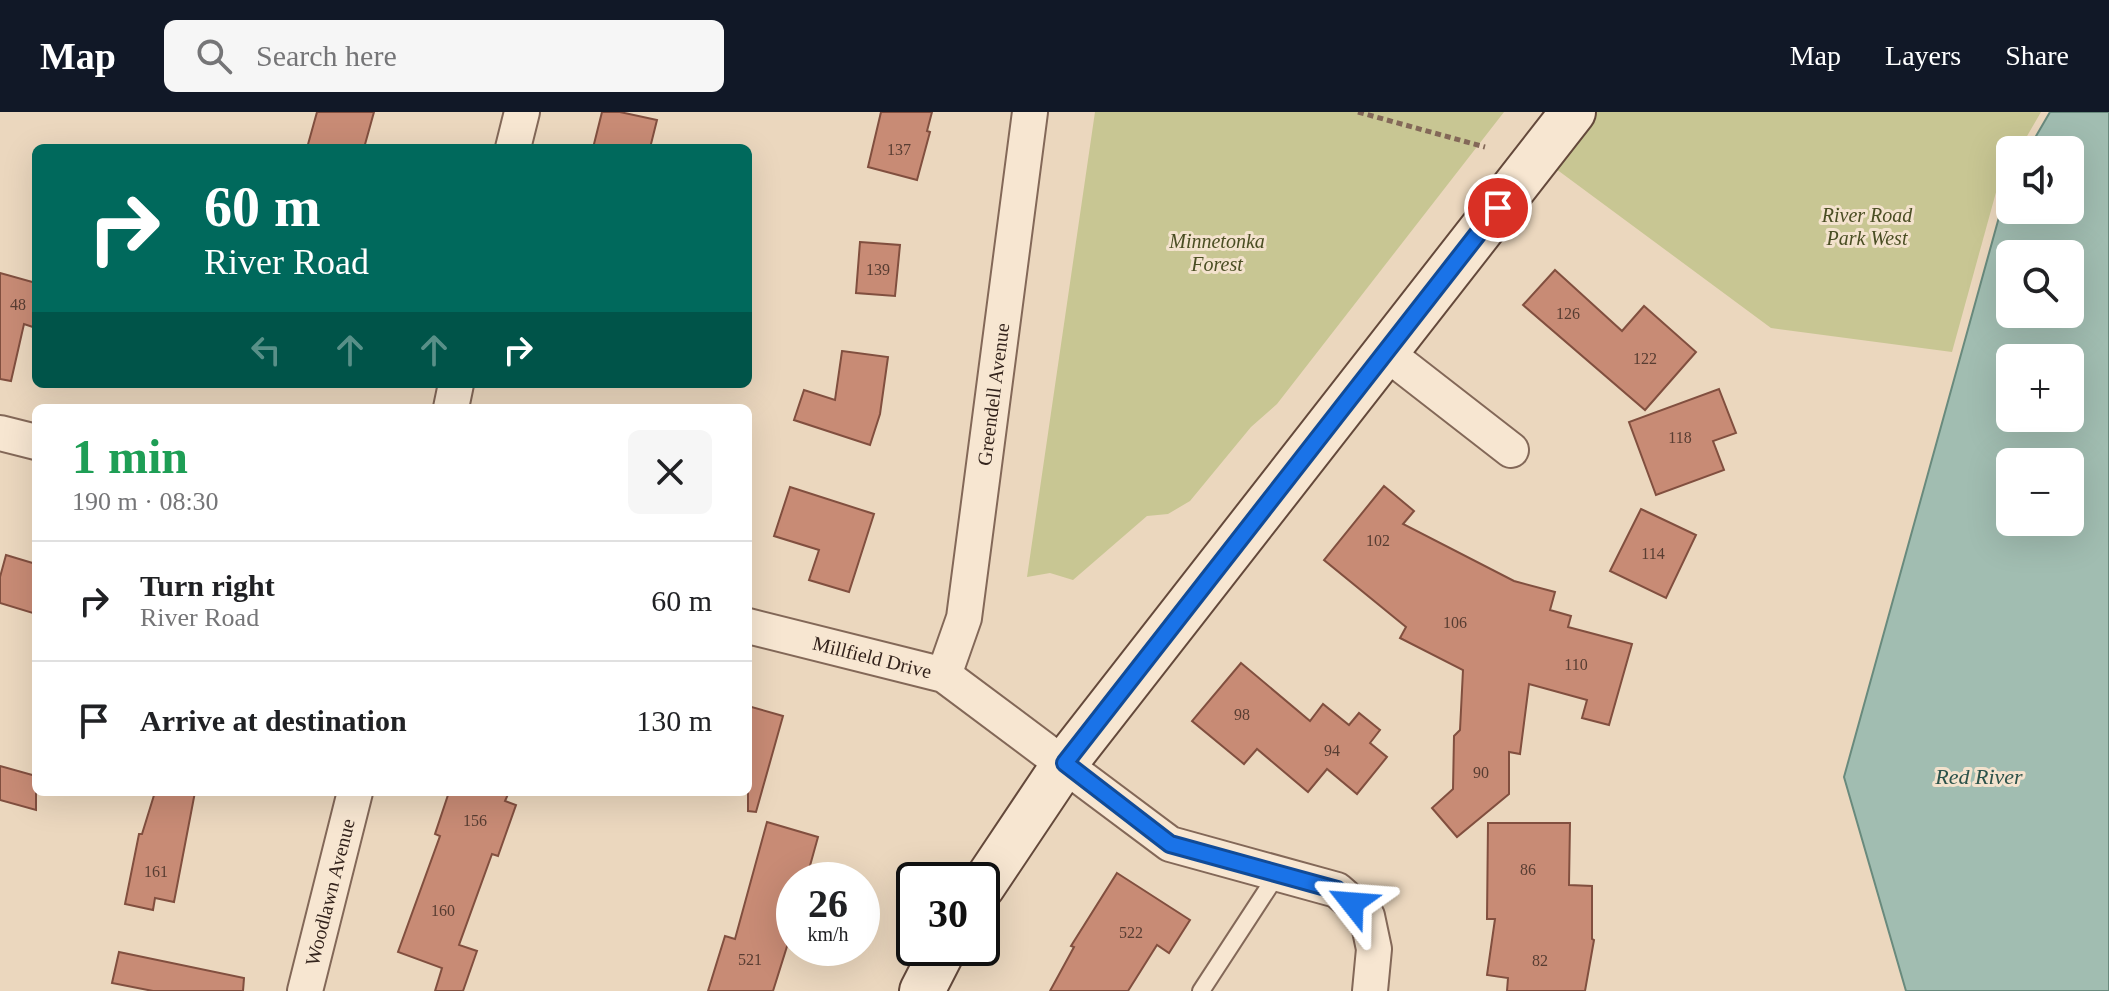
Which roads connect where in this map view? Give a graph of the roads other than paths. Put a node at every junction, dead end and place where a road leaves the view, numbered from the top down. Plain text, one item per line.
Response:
1 (522, 112) edge
2 (1030, 112) edge
3 (1573, 112) edge
4 (514, 144) edge
5 (1385, 352) junction
6 (0, 433) edge
7 (32, 441) edge
8 (1511, 450) dead end
9 (752, 627) edge
10 (944, 675) junction
11 (1065, 763) junction
12 (354, 796) edge
13 (999, 862) edge
14 (1278, 873) junction
15 (935, 966) edge
16 (305, 991) edge
17 (922, 991) edge
18 (1201, 991) edge
19 (1370, 991) edge

1 - 4 street
2 - 10 street, Greendell Avenue
3 - 5 street
5 - 8 street
5 - 11 street
6 - 7 street
9 - 10 street, Millfield Drive
10 - 11 street, Millfield Drive
11 - 13 street
11 - 14 street, Millfield Drive
12 - 16 street, Woodlawn Avenue
14 - 18 lane
14 - 19 street, Millfield Drive
15 - 17 street

